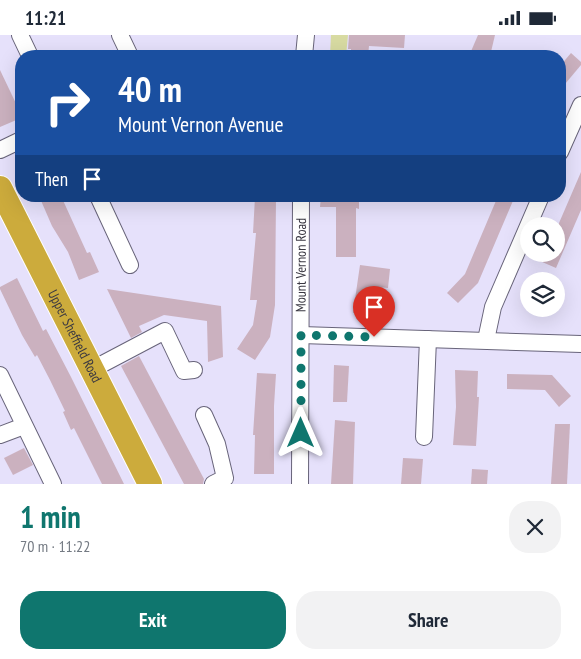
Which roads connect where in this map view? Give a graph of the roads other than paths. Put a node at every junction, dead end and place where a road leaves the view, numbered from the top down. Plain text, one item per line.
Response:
1 (20, 35) edge
2 (120, 35) edge
3 (306, 35) edge
4 (27, 50) edge
5 (127, 50) edge
6 (305, 50) edge
7 (581, 105) edge
8 (566, 138) edge
9 (15, 143) edge
10 (0, 150) edge
11 (3, 202) edge
12 (101, 202) edge
13 (301, 202) edge
14 (538, 202) edge
15 (130, 265) dead end
16 (301, 335) junction
17 (428, 339) junction
18 (486, 340) junction
19 (581, 344) edge
20 (194, 370) dead end
21 (91, 371) junction
22 (0, 375) edge
23 (204, 415) dead end
24 (24, 425) junction
25 (0, 435) edge
26 (424, 437) dead end
27 (53, 484) edge
28 (150, 484) edge
29 (213, 484) edge
30 (300, 484) edge

1 - 4 street
2 - 5 street
3 - 6 street
7 - 8 street
9 - 10 street
11 - 21 highway, Upper Sheffield Road
12 - 15 street
13 - 16 street, Mount Vernon Road
14 - 18 street
16 - 17 street
16 - 30 street, Mount Vernon Road
17 - 18 street
17 - 26 street
18 - 19 street
20 - 21 street
21 - 28 highway, Upper Sheffield Road
22 - 24 street
23 - 29 street
24 - 25 street
24 - 27 street

